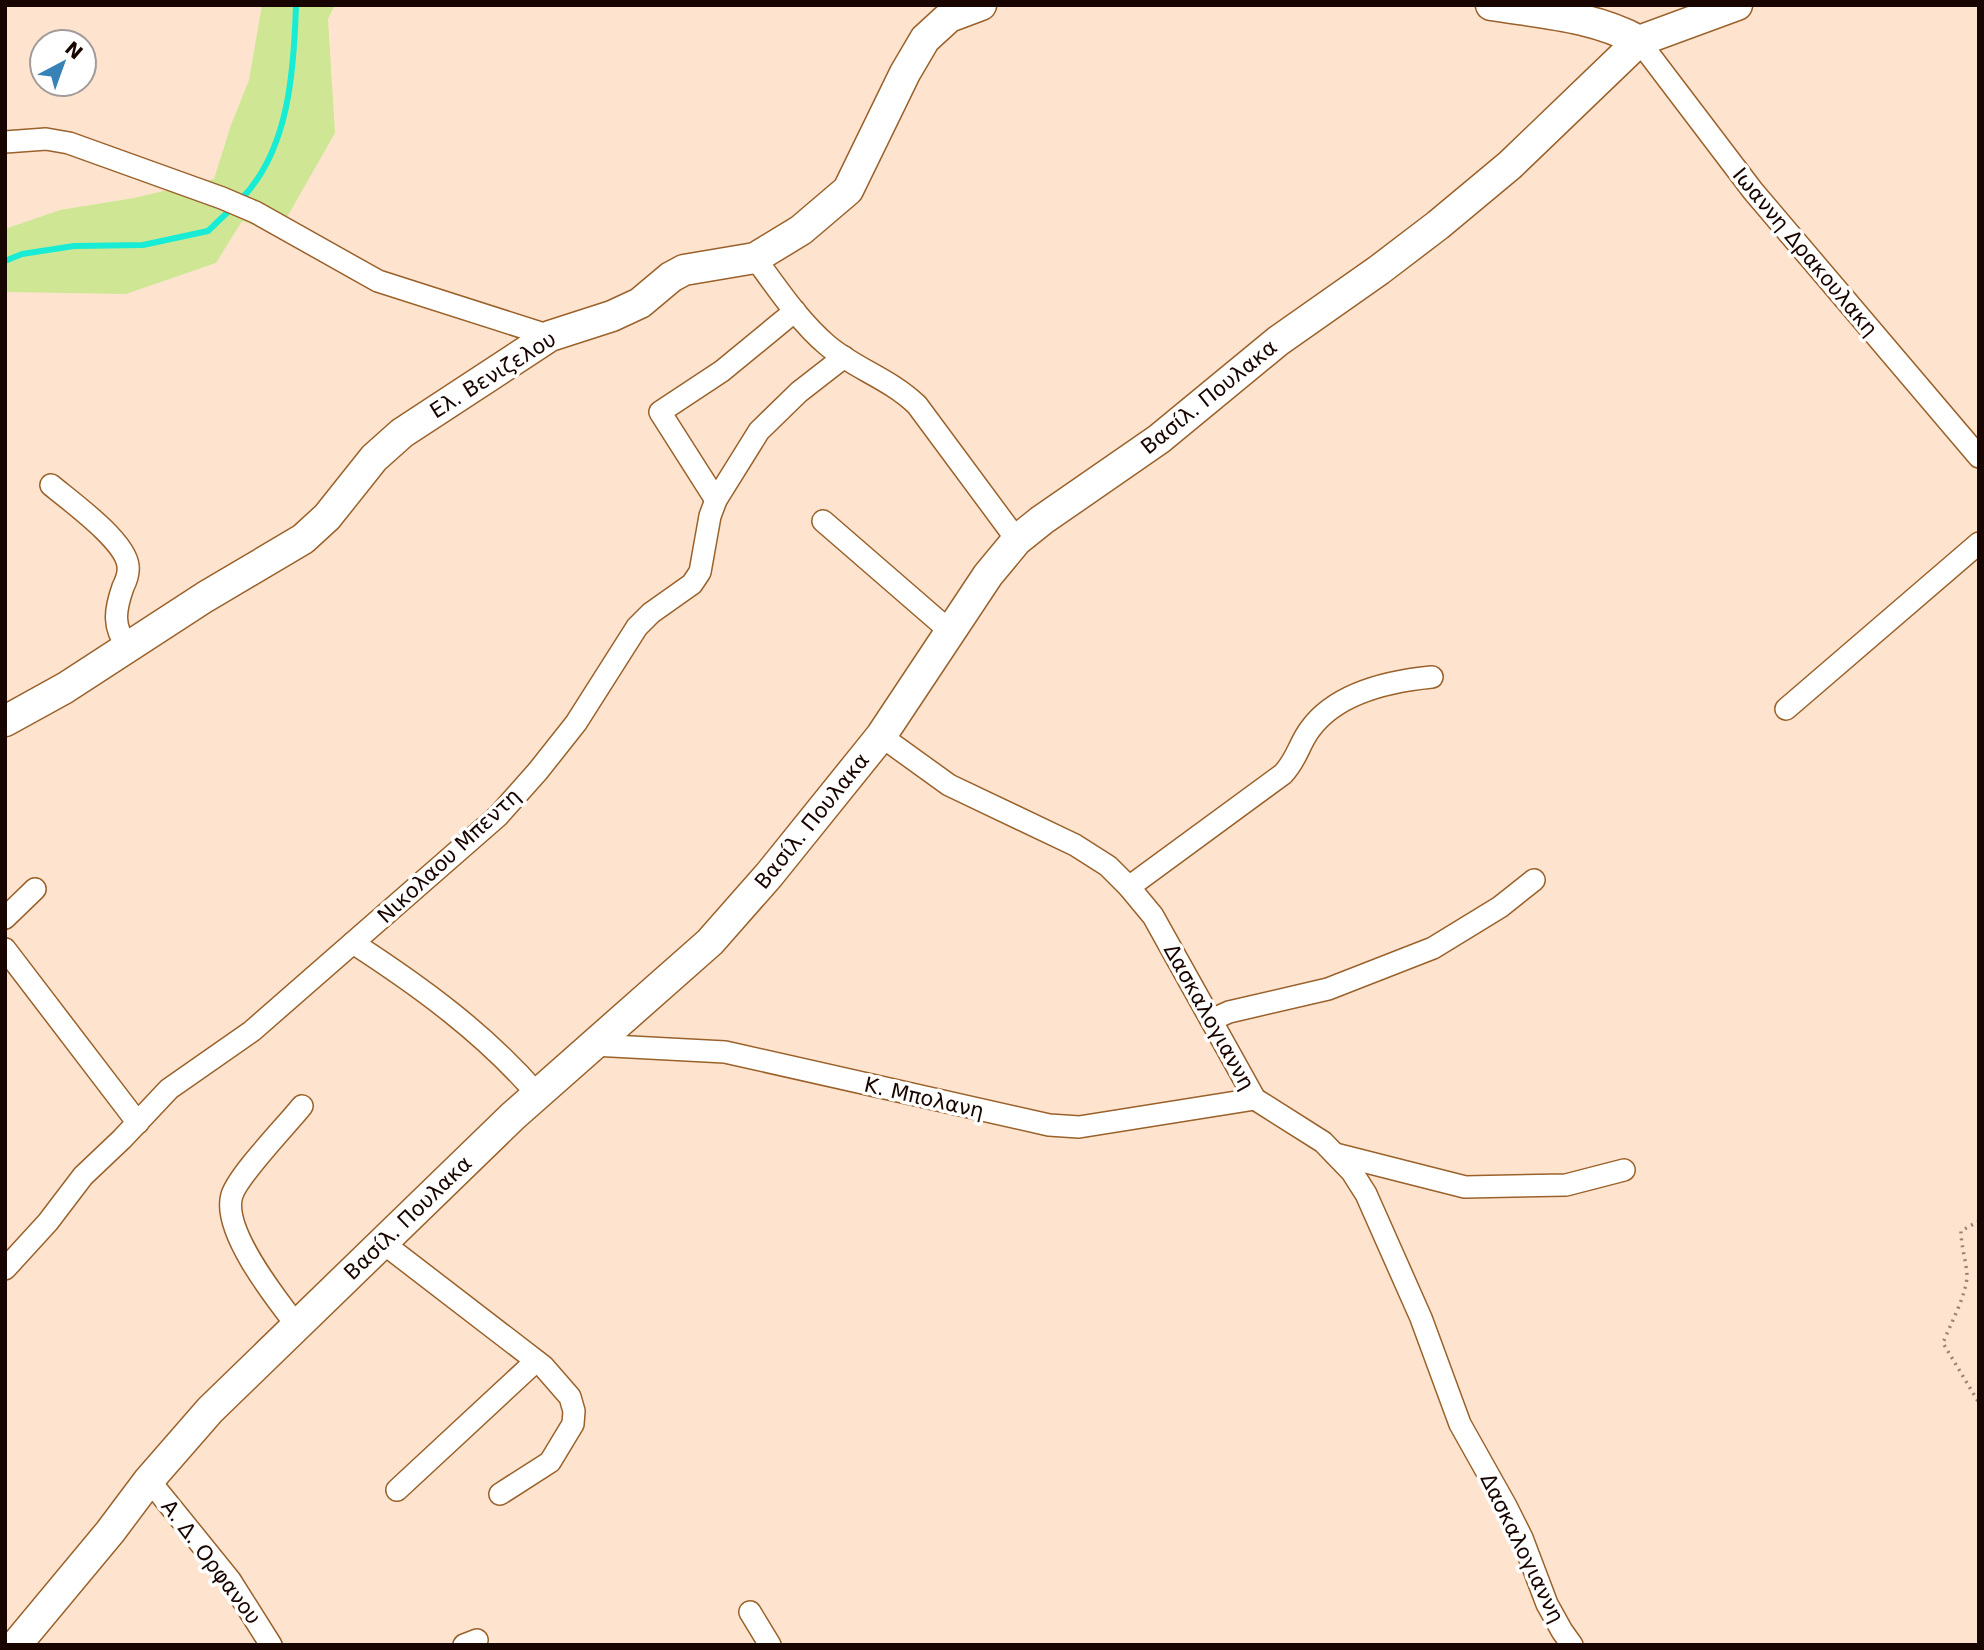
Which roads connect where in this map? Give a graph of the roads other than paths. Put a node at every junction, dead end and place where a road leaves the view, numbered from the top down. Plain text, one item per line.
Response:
1 (981, 5) edge
2 (1491, 5) edge
3 (1737, 5) edge
4 (937, 16) edge
5 (1639, 41) junction
6 (5, 142) edge
7 (755, 258) junction
8 (795, 310) junction
9 (550, 336) junction
10 (844, 357) junction
11 (1979, 457) edge
12 (51, 485) dead end
13 (716, 499) junction
14 (823, 521) dead end
15 (1017, 540) junction
16 (1979, 543) edge
17 (951, 632) junction
18 (128, 647) junction
19 (1432, 677) dead end
20 (1786, 709) dead end
21 (5, 721) edge
22 (881, 736) junction
23 (1534, 880) dead end
24 (1129, 887) junction
25 (35, 889) dead end
26 (5, 918) edge
27 (354, 943) junction
28 (5, 949) edge
29 (1211, 1020) junction
30 (593, 1045) junction
31 (537, 1094) junction
32 (1255, 1099) junction
33 (302, 1106) dead end
34 (138, 1123) junction
35 (1335, 1154) junction
36 (1624, 1170) dead end
37 (383, 1243) junction
38 (5, 1269) edge
39 (298, 1327) junction
40 (536, 1361) junction
41 (149, 1480) junction
42 (397, 1490) dead end
43 (499, 1494) dead end
44 (750, 1612) dead end
45 (29, 1641) edge
46 (271, 1645) edge
47 (770, 1645) edge
48 (1572, 1645) edge

1 - 4 main road, Ελ. Βενιζελου
2 - 5 main road
3 - 5 main road
4 - 7 main road, Ελ. Βενιζελου
5 - 11 street, Ιωαννη Δρακουλακη
5 - 15 main road, Βασίλ. Πουλακα
6 - 9 street
7 - 8 street
7 - 9 main road, Ελ. Βενιζελου
8 - 10 street
8 - 13 street
9 - 18 main road, Ελ. Βενιζελου
10 - 13 street, Νικολαου Μπεντη
10 - 15 street
12 - 18 street
13 - 27 street, Νικολαου Μπεντη
14 - 17 street
15 - 17 main road, Βασίλ. Πουλακα
16 - 20 street
17 - 22 main road, Βασίλ. Πουλακα
18 - 21 main road, Ελ. Βενιζελου
19 - 24 street
22 - 24 street, Δασκαλογιαννη
22 - 30 main road, Βασίλ. Πουλακα
23 - 29 street
24 - 29 street, Δασκαλογιαννη
25 - 26 street
27 - 31 street
27 - 34 street, Νικολαου Μπεντη
28 - 34 street
29 - 32 street, Δασκαλογιαννη
30 - 31 main road, Βασίλ. Πουλακα
30 - 32 street, Κ. Μπολανη
31 - 37 main road, Βασίλ. Πουλακα
32 - 35 street, Δασκαλογιαννη
33 - 39 street
34 - 38 street, Νικολαου Μπεντη
35 - 36 street
35 - 48 street, Δασκαλογιαννη
37 - 39 main road, Βασίλ. Πουλακα
37 - 40 street
39 - 41 main road, Βασίλ. Πουλακα
40 - 42 street
40 - 43 street
41 - 45 main road, Βασίλ. Πουλακα
41 - 46 street, Α. Δ. Ορφανου
44 - 47 street

